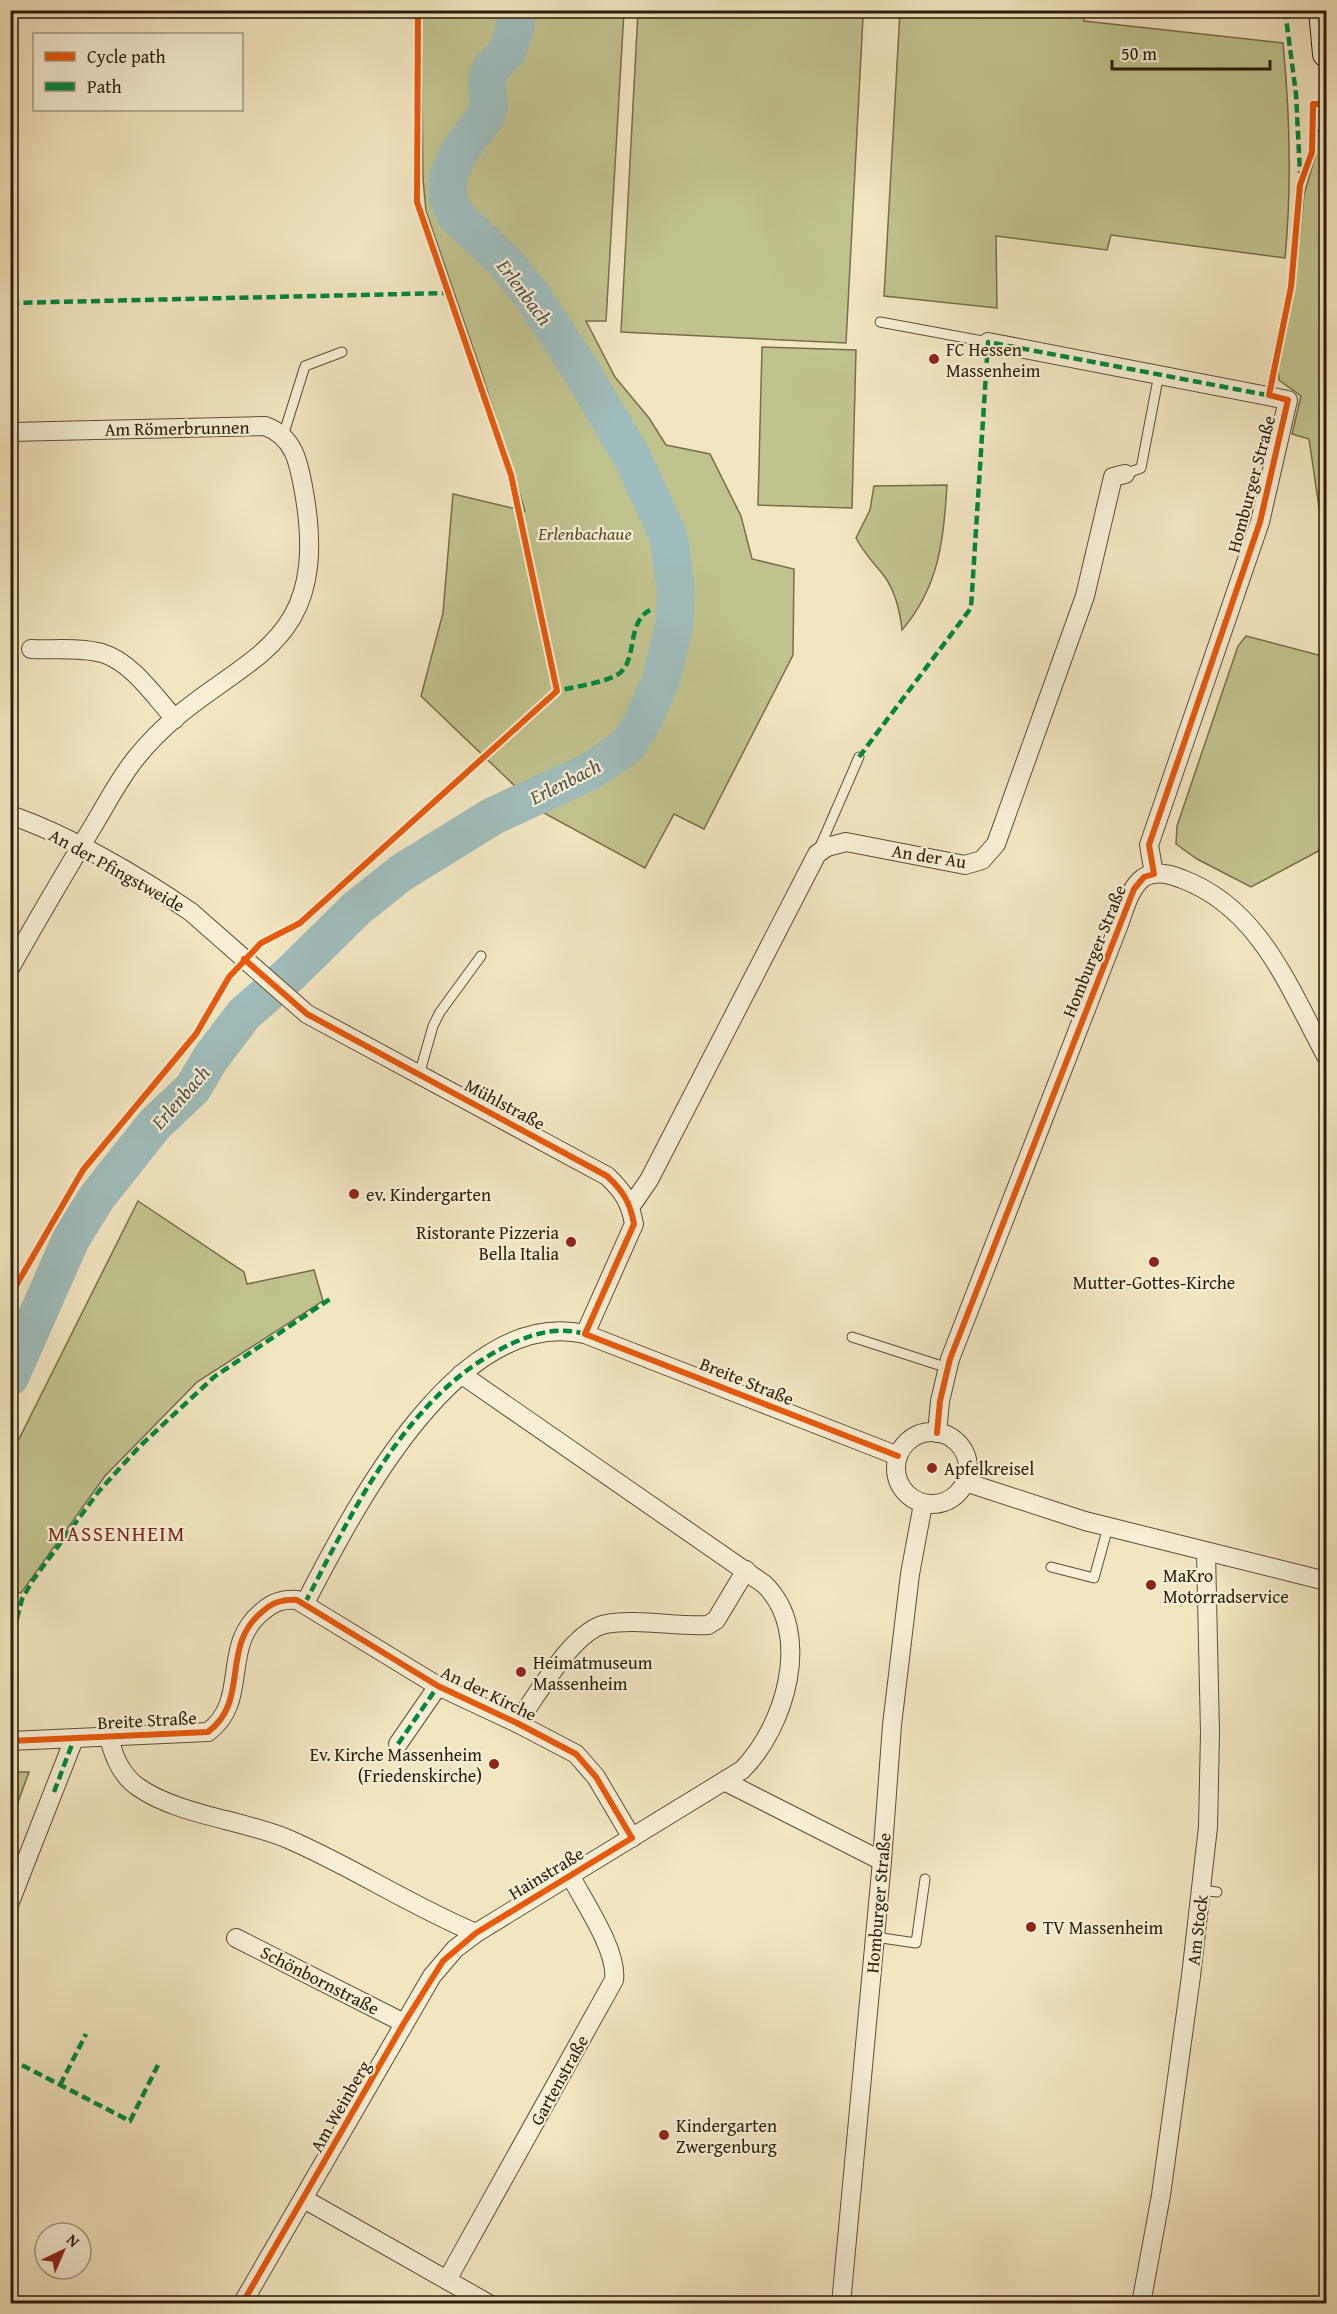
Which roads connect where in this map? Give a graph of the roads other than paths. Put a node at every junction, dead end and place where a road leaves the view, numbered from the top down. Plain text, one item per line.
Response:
1 (1322, 10) edge
2 (1326, 54) edge
3 (879, 322) dead end
4 (988, 342) joint
5 (342, 352) dead end
6 (1159, 374) junction
7 (10, 432) edge
8 (284, 436) junction
9 (1125, 474) joint
10 (31, 649) dead end
11 (175, 719) junction
12 (859, 757) dead end
13 (10, 815) edge
14 (80, 848) junction
15 (817, 854) junction
16 (1154, 874) junction
17 (481, 956) dead end
18 (244, 959) joint
19 (10, 968) edge
20 (1326, 1056) edge
21 (419, 1075) junction
22 (631, 1206) junction
23 (585, 1334) junction
24 (852, 1337) dead end
25 (948, 1368) junction
26 (461, 1374) junction
27 (937, 1433) junction
28 (898, 1456) junction
29 (965, 1482) junction
30 (923, 1504) junction
31 (1108, 1527) junction
32 (1206, 1552) junction
33 (1051, 1566) dead end
34 (746, 1570) junction
35 (1326, 1581) edge
36 (305, 1603) junction
37 (438, 1686) junction
38 (517, 1723) junction
39 (109, 1738) junction
40 (74, 1740) junction
41 (10, 1741) edge
42 (398, 1744) dead end
43 (726, 1782) junction
44 (632, 1838) junction
45 (882, 1861) junction
46 (570, 1875) junction
47 (925, 1879) dead end
48 (10, 1902) edge
49 (476, 1933) junction
50 (875, 1937) junction
51 (236, 1938) dead end
52 (404, 2023) junction
53 (304, 2199) junction
54 (447, 2280) junction
55 (242, 2304) edge
56 (489, 2304) edge
57 (841, 2304) edge
58 (1141, 2304) edge

1 - 2 main road
3 - 4 lane
4 - 6 street, Homburger Straße
5 - 8 lane
6 - 9 lane, An der Au
6 - 16 street, Homburger Straße
7 - 8 street, Am Römerbrunnen
8 - 11 street
9 - 15 street, An der Au
10 - 11 street
11 - 14 street
12 - 15 lane
13 - 14 street, An der Pfingstweide
14 - 18 street, An der Pfingstweide
14 - 19 street
15 - 22 street
16 - 20 street
16 - 25 street, Homburger Straße
17 - 21 lane
18 - 21 street, Mühlstraße
21 - 22 street, Mühlstraße
22 - 23 street
23 - 26 street, Breite Straße
23 - 28 street, Breite Straße
24 - 25 lane
25 - 27 street, Homburger Straße
26 - 34 street, Hainstraße
26 - 36 street, Breite Straße
27 - 28 street
27 - 29 street
28 - 30 street
29 - 30 street
29 - 31 street
30 - 45 street, Homburger Straße
31 - 32 street
31 - 33 lane
32 - 35 street
32 - 58 street, Am Stock
34 - 38 street
34 - 43 street, Hainstraße
36 - 37 street, An der Kirche
36 - 39 street, Breite Straße
37 - 38 street, An der Kirche
37 - 42 street, An der Kirche
38 - 44 street, An der Kirche
39 - 40 street, Breite Straße
39 - 49 street
40 - 41 street, Breite Straße
40 - 48 street
43 - 44 street, Hainstraße
43 - 45 street
44 - 46 street, Hainstraße
45 - 50 street, Homburger Straße
46 - 49 street, Hainstraße
46 - 54 street, Gartenstraße
47 - 50 lane
49 - 52 street, Am Weinberg
50 - 57 street, Homburger Straße
51 - 52 street, Schönbornstraße
52 - 53 street, Am Weinberg
53 - 54 street
53 - 55 street, Am Weinberg
54 - 56 street

